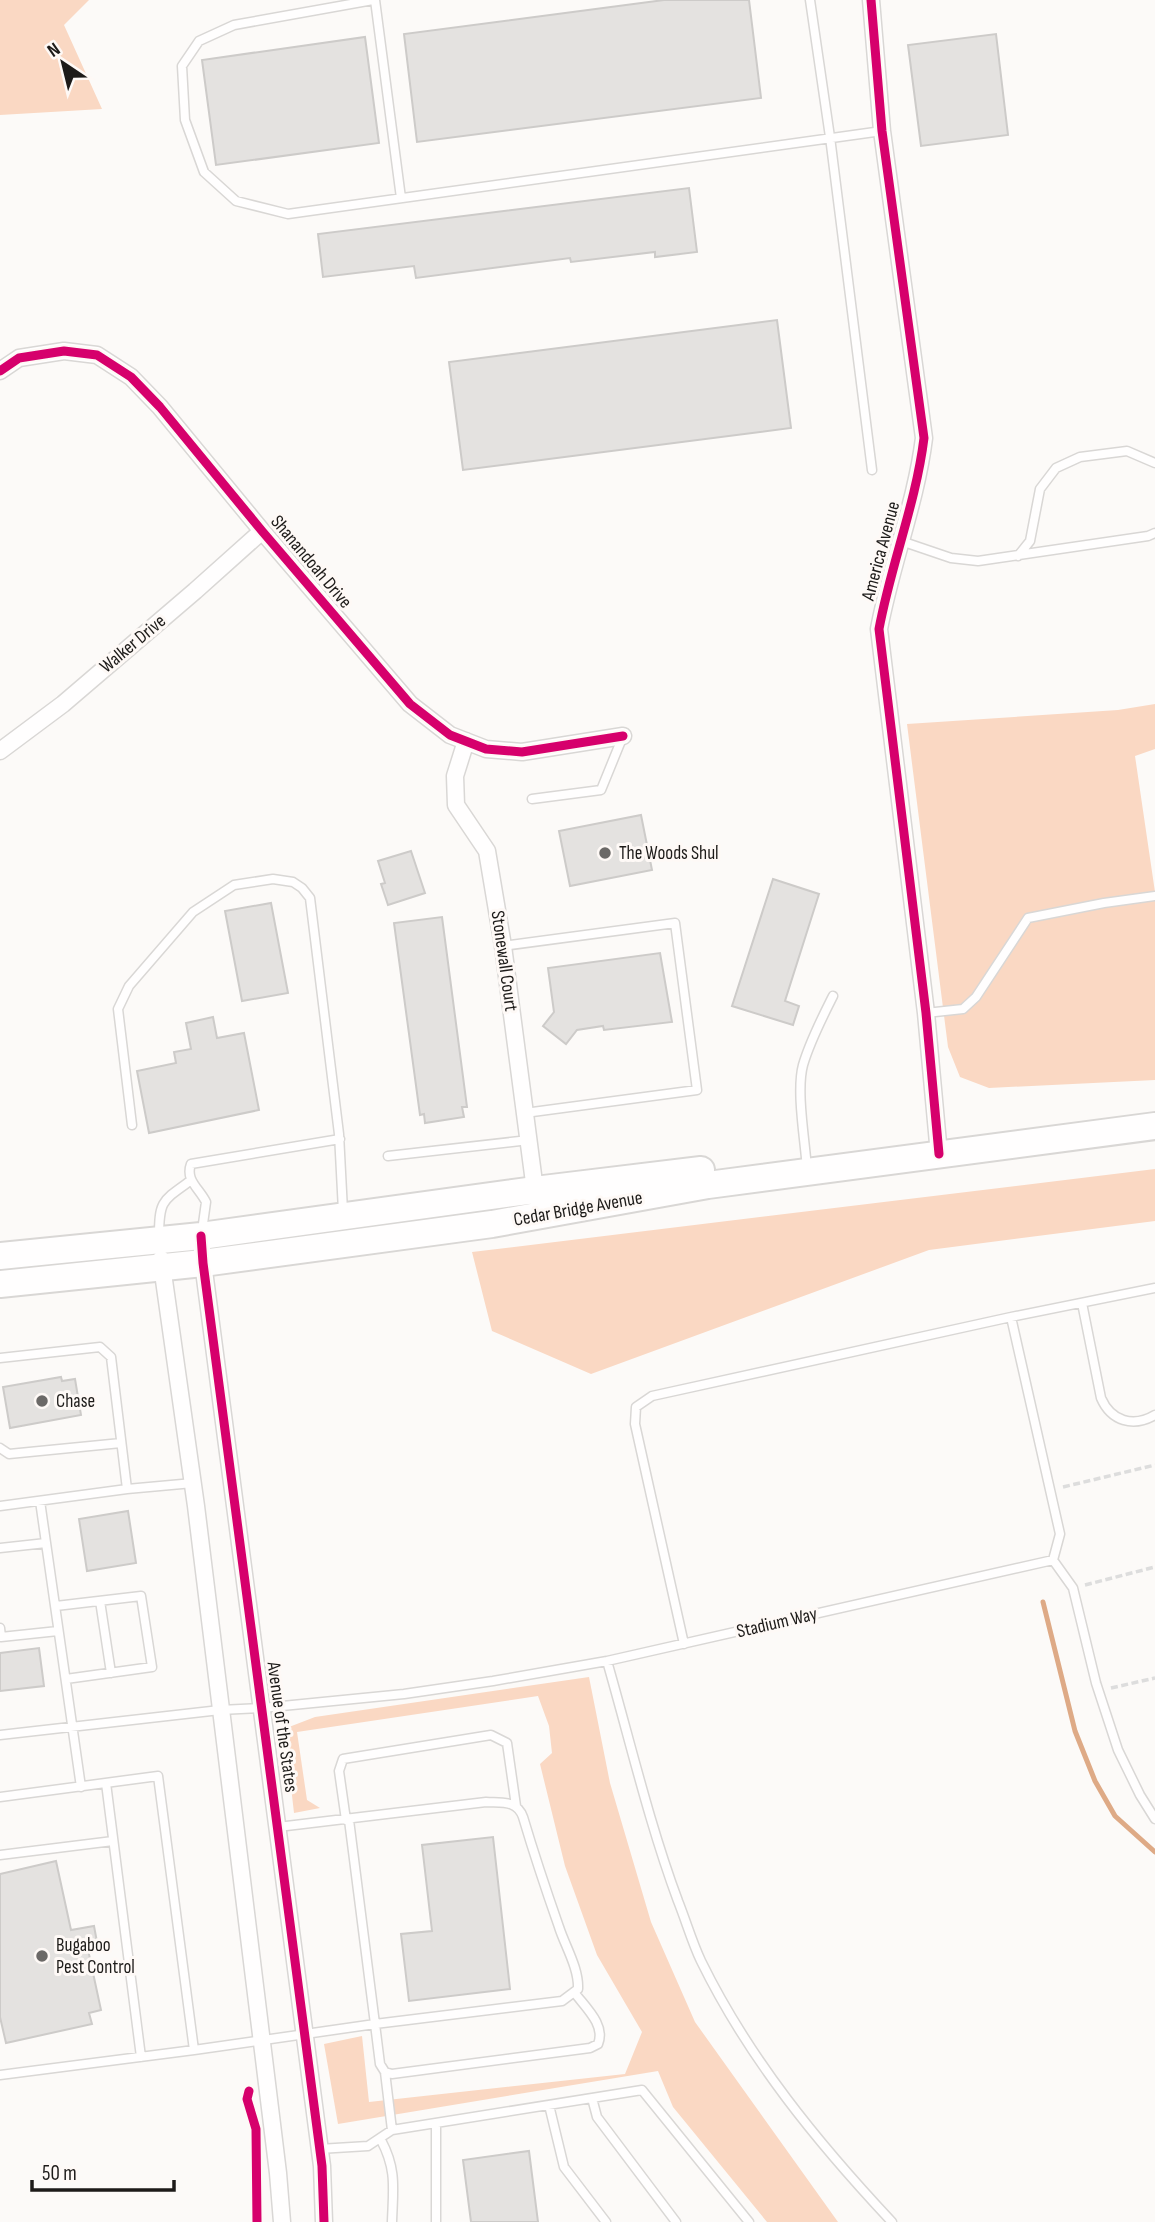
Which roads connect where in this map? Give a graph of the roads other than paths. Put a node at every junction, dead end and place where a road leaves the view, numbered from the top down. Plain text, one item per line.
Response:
1 (374, 0) edge
2 (810, 0) edge
3 (871, 0) edge
4 (882, 131) junction
5 (830, 137) junction
6 (401, 198) junction
7 (0, 372) edge
8 (1155, 463) edge
9 (872, 470) dead end
10 (262, 531) junction
11 (1155, 533) edge
12 (901, 541) junction
13 (1018, 556) junction
14 (623, 736) joint
15 (466, 741) junction
16 (0, 751) edge
17 (532, 799) dead end
18 (1155, 896) edge
19 (503, 946) junction
20 (833, 996) dead end
21 (926, 1013) junction
22 (525, 1112) junction
23 (132, 1125) dead end
24 (1155, 1126) edge
25 (340, 1139) junction
26 (529, 1140) junction
27 (939, 1154) junction
28 (388, 1156) dead end
29 (807, 1171) junction
30 (769, 1177) junction
31 (190, 1181) junction
32 (535, 1190) junction
33 (344, 1217) junction
34 (201, 1236) junction
35 (159, 1240) junction
36 (0, 1256) edge
37 (203, 1263) junction
38 (162, 1268) junction
39 (0, 1284) edge
40 (1154, 1288) edge
41 (1155, 1300) edge
42 (1082, 1303) junction
43 (1011, 1317) junction
44 (0, 1358) edge
45 (1155, 1415) edge
46 (121, 1443) junction
47 (0, 1448) edge
48 (192, 1483) junction
49 (127, 1489) junction
50 (40, 1501) junction
51 (0, 1506) edge
52 (46, 1543) junction
53 (0, 1548) edge
54 (1053, 1560) junction
55 (100, 1601) junction
56 (56, 1606) junction
57 (0, 1628) edge
58 (58, 1631) junction
59 (684, 1644) junction
60 (607, 1661) junction
61 (111, 1673) junction
62 (66, 1679) junction
63 (262, 1708) junction
64 (220, 1710) junction
65 (72, 1725) junction
66 (0, 1735) edge
67 (106, 1783) junction
68 (81, 1787) junction
69 (0, 1797) edge
70 (516, 1806) junction
71 (1155, 1819) edge
72 (348, 1820) junction
73 (278, 1827) junction
74 (113, 1841) junction
75 (0, 1855) edge
76 (574, 1992) junction
77 (375, 2024) junction
78 (305, 2036) junction
79 (262, 2041) junction
80 (194, 2050) junction
81 (141, 2057) junction
82 (385, 2072) junction
83 (0, 2075) edge
84 (592, 2098) junction
85 (549, 2105) junction
86 (436, 2123) junction
87 (393, 2130) junction
88 (381, 2140) junction
89 (319, 2149) junction
90 (282, 2222) edge
91 (324, 2222) edge
92 (392, 2222) edge
93 (436, 2222) edge
94 (606, 2222) edge
95 (676, 2222) edge
96 (749, 2222) edge
97 (892, 2222) edge

1 - 6 lane
1 - 6 lane
2 - 5 lane
3 - 4 street, America Avenue
4 - 5 lane
4 - 12 street, America Avenue
5 - 6 lane
5 - 9 lane
7 - 10 street, Shanandoah Drive
8 - 13 lane
10 - 15 street, Shanandoah Drive
10 - 16 street, Walker Drive
11 - 13 lane
12 - 13 lane
12 - 21 street, America Avenue
14 - 15 street, Shanandoah Drive
14 - 17 lane
15 - 19 street, Stonewall Court
18 - 21 lane
19 - 22 street, Stonewall Court
19 - 22 lane
20 - 29 lane
21 - 27 street, America Avenue
22 - 26 street, Stonewall Court
23 - 25 lane
24 - 27 main road, Cedar Bridge Avenue
25 - 31 lane
25 - 33 lane
26 - 28 lane
26 - 32 street, Stonewall Court
27 - 29 main road, Cedar Bridge Avenue
29 - 30 main road, Cedar Bridge Avenue
30 - 32 main road
30 - 37 main road, Cedar Bridge Avenue
31 - 34 lane
31 - 35 lane
32 - 33 main road
33 - 34 main road
34 - 35 main road
34 - 37 street, Avenue of the States
35 - 36 main road
35 - 38 street
37 - 38 main road, Cedar Bridge Avenue
37 - 63 street, Avenue of the States
38 - 39 main road, Cedar Bridge Avenue
38 - 48 street
40 - 41 lane
40 - 42 lane
42 - 43 lane
42 - 45 lane
43 - 54 lane
43 - 59 lane
44 - 46 lane
46 - 47 lane
46 - 49 lane
48 - 49 lane
48 - 64 street
49 - 50 lane
50 - 51 lane
50 - 52 lane
52 - 53 lane
52 - 56 lane
54 - 59 lane, Stadium Way
54 - 71 lane
55 - 56 lane
55 - 61 lane
55 - 61 lane
56 - 58 lane
57 - 58 lane
58 - 62 lane
59 - 60 lane, Stadium Way
60 - 63 lane, Stadium Way
60 - 97 lane
61 - 62 lane
62 - 65 lane
63 - 64 lane, Stadium Way
63 - 73 street, Avenue of the States
64 - 65 lane, Stadium Way
64 - 79 street
65 - 66 lane, Stadium Way
65 - 68 lane
67 - 68 lane
67 - 74 lane
67 - 80 lane
68 - 69 lane
70 - 72 lane
70 - 72 lane
70 - 76 lane
72 - 73 lane
72 - 77 lane
73 - 78 street, Avenue of the States
74 - 75 lane
74 - 81 lane
76 - 77 lane
76 - 82 lane
77 - 78 lane
77 - 82 lane
78 - 79 lane
78 - 89 street, Avenue of the States
79 - 80 lane
79 - 90 street
80 - 81 lane
81 - 83 lane
82 - 87 lane
84 - 85 lane
84 - 95 lane
84 - 96 lane
85 - 86 lane
85 - 94 lane
86 - 87 lane
86 - 93 lane
87 - 88 lane
88 - 89 lane
88 - 92 lane
89 - 91 street, Avenue of the States

